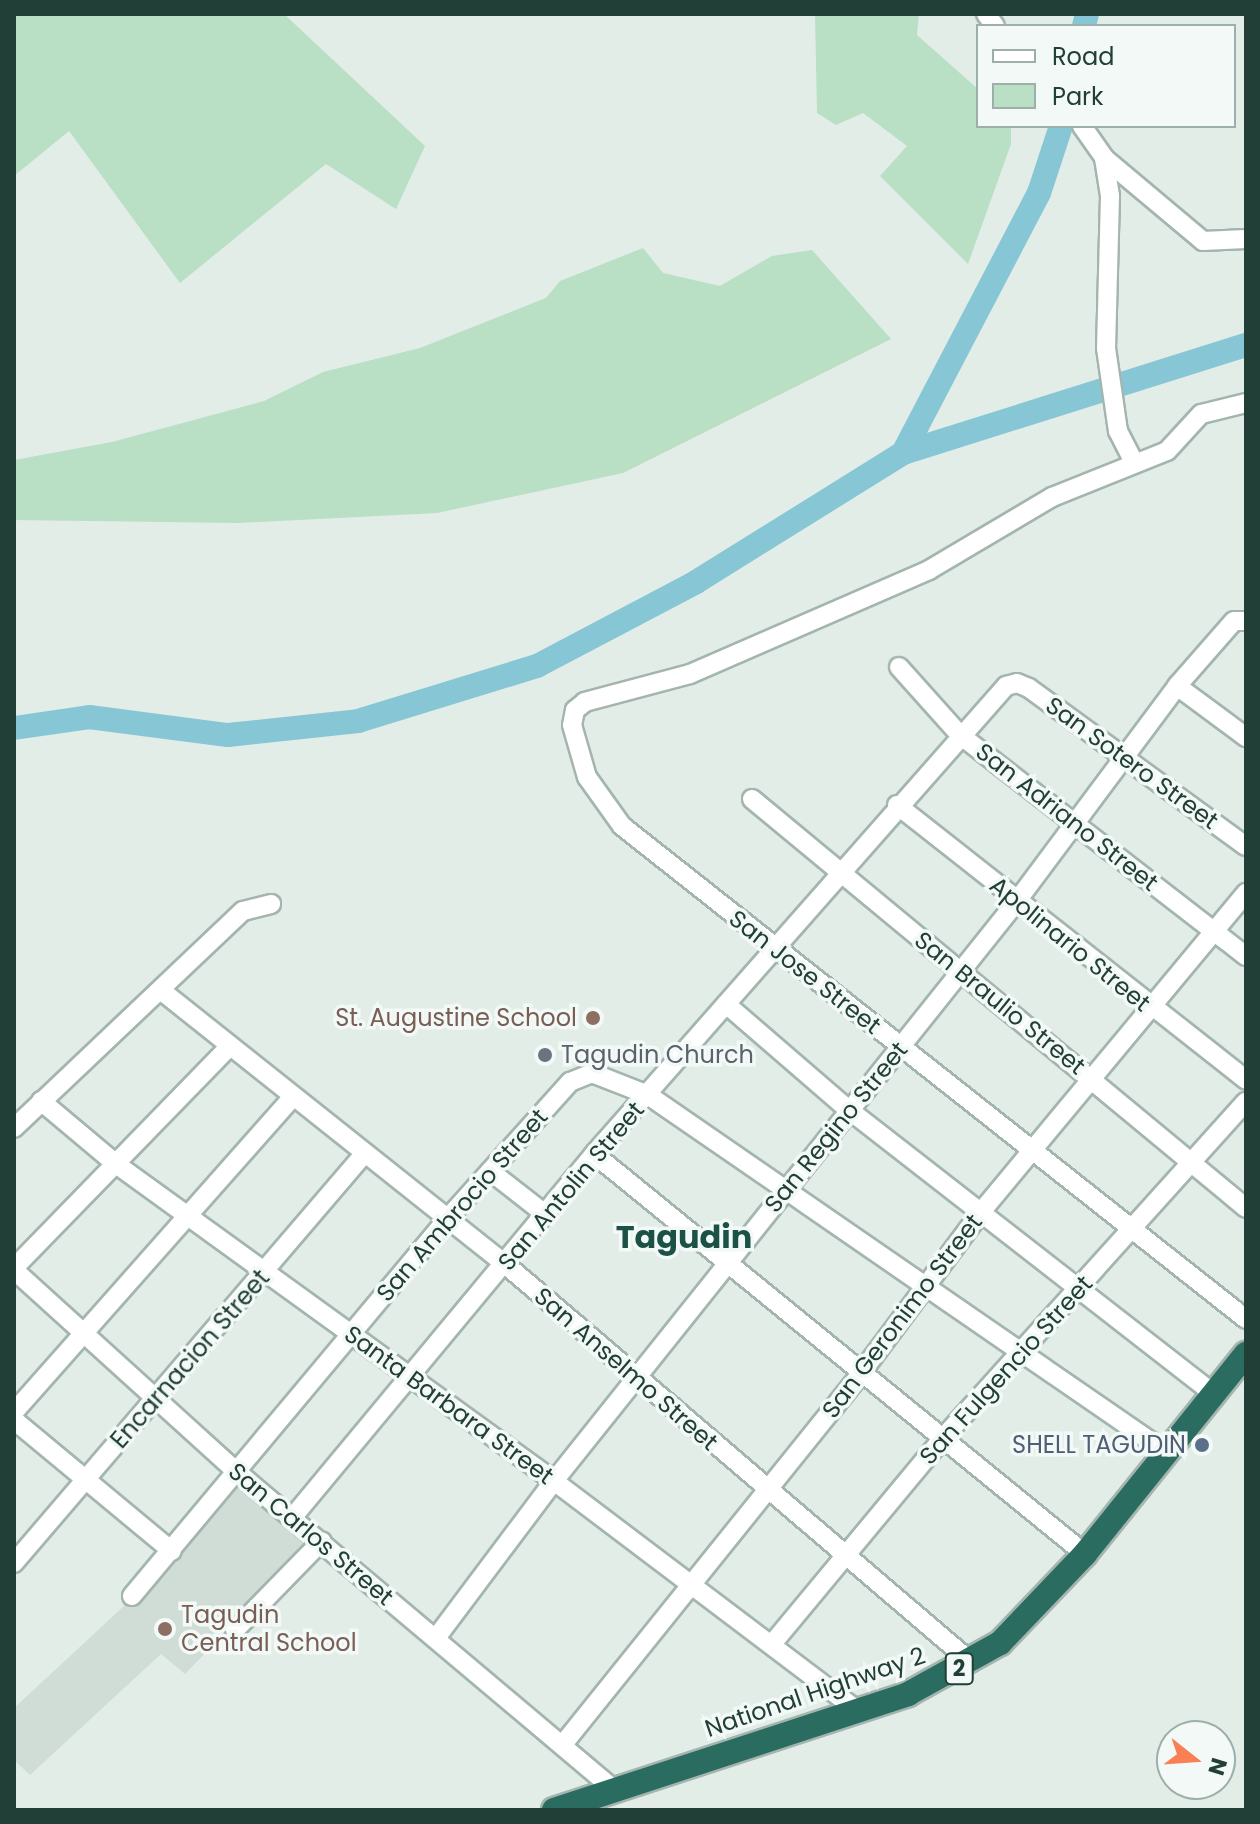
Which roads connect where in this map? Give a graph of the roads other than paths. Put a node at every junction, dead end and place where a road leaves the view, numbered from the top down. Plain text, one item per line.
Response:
1 (1083, 128) edge
2 (1104, 158) junction
3 (1246, 239) edge
4 (1246, 403) edge
5 (1134, 462) junction
6 (1242, 620) edge
7 (899, 667) dead end
8 (1017, 683) joint
9 (1177, 686) junction
10 (960, 735) junction
11 (1246, 737) edge
12 (1125, 759) junction
13 (752, 799) dead end
14 (897, 805) junction
15 (1075, 825) junction
16 (1246, 846) edge
17 (839, 873) junction
18 (1246, 893) edge
19 (1017, 901) junction
20 (271, 904) dead end
21 (1216, 932) junction
22 (773, 947) junction
23 (1246, 956) edge
24 (961, 971) junction
25 (163, 992) junction
26 (726, 1004) junction
27 (1152, 1009) junction
28 (229, 1047) junction
29 (901, 1047) junction
30 (1093, 1080) junction
31 (1246, 1080) edge
32 (648, 1095) junction
33 (293, 1097) junction
34 (41, 1101) junction
35 (1246, 1102) edge
36 (849, 1110) junction
37 (14, 1128) edge
38 (1034, 1147) junction
39 (364, 1154) junction
40 (594, 1154) junction
41 (1191, 1162) junction
42 (116, 1164) junction
43 (490, 1171) junction
44 (784, 1192) junction
45 (1246, 1208) edge
46 (981, 1212) junction
47 (545, 1214) junction
48 (190, 1216) junction
49 (448, 1218) junction
50 (1130, 1229) junction
51 (505, 1264) junction
52 (728, 1264) junction
53 (14, 1269) edge
54 (266, 1271) junction
55 (926, 1289) junction
56 (1077, 1291) junction
57 (1246, 1319) edge
58 (351, 1334) junction
59 (82, 1336) junction
60 (1022, 1351) junction
61 (1246, 1354) edge
62 (861, 1373) junction
63 (411, 1377) junction
64 (635, 1380) junction
65 (1213, 1393) junction
66 (156, 1399) junction
67 (14, 1412) edge
68 (14, 1420) edge
69 (943, 1438) junction
70 (1166, 1452) junction
71 (237, 1472) junction
72 (86, 1479) junction
73 (554, 1481) junction
74 (768, 1490) junction
75 (292, 1518) junction
76 (322, 1541) junction
77 (172, 1551) junction
78 (848, 1553) junction
79 (1085, 1554) junction
80 (14, 1563) edge
81 (692, 1585) junction
82 (132, 1596) dead end
83 (235, 1630) dead end
84 (436, 1638) junction
85 (772, 1644) junction
86 (971, 1662) junction
87 (857, 1710) junction
88 (564, 1743) junction
89 (614, 1789) junction
90 (554, 1810) edge

1 - 2 street
2 - 3 street
2 - 5 street
4 - 5 street
5 - 22 street, San Jose Street
6 - 9 street, San Regino Street
7 - 10 street, San Adriano Street
8 - 10 street, San Antolin Street
8 - 12 street, San Sotero Street
9 - 11 street
9 - 12 street, San Regino Street
10 - 14 street, San Antolin Street
10 - 15 street, San Adriano Street
12 - 15 street, San Regino Street
12 - 16 street, San Sotero Street
13 - 17 street, San Braulio Street
14 - 17 street, San Antolin Street
14 - 19 street, Apolinario Street
15 - 19 street, San Regino Street
15 - 21 street, San Adriano Street
17 - 22 street, San Antolin Street
17 - 24 street, San Braulio Street
18 - 21 street, San Geronimo Street
19 - 24 street, San Regino Street
19 - 27 street, Apolinario Street
20 - 25 street
21 - 23 street, San Adriano Street
21 - 27 street, San Geronimo Street
22 - 26 street, San Antolin Street
22 - 29 street, San Jose Street
24 - 29 street, San Regino Street
24 - 30 street, San Braulio Street
25 - 28 street, San Anselmo Street
25 - 34 street
26 - 32 street, San Antolin Street
26 - 36 street
27 - 30 street, San Geronimo Street
27 - 31 street, Apolinario Street
28 - 33 street, San Anselmo Street
28 - 42 street
29 - 36 street, San Regino Street
29 - 38 street, San Jose Street
30 - 38 street, San Geronimo Street
30 - 41 street, San Braulio Street
32 - 40 street, San Antolin Street
32 - 43 street, San Ambrocio Street
32 - 44 street
33 - 39 street, San Anselmo Street
33 - 48 street
34 - 37 street
34 - 42 street, Santa Barbara Street
35 - 41 street, San Fulgencio Street
36 - 44 street, San Regino Street
36 - 46 street
38 - 46 street, San Geronimo Street
38 - 50 street, San Jose Street
39 - 49 street, San Anselmo Street
39 - 54 street, Encarnacion Street
40 - 47 street, San Antolin Street
40 - 52 street
41 - 45 street, San Braulio Street
41 - 50 street, San Fulgencio Street
42 - 48 street, Santa Barbara Street
42 - 53 street
43 - 47 street
43 - 49 street, San Ambrocio Street
44 - 52 street, San Regino Street
44 - 55 street
46 - 55 street, San Geronimo Street
46 - 56 street
47 - 51 street, San Antolin Street
48 - 54 street, Santa Barbara Street
48 - 59 street
49 - 51 street, San Anselmo Street
49 - 58 street, San Ambrocio Street
50 - 56 street, San Fulgencio Street
50 - 57 street, San Jose Street
51 - 63 street, San Antolin Street
51 - 64 street, San Anselmo Street
52 - 62 street
52 - 64 street, San Regino Street
53 - 59 street, San Carlos Street
54 - 58 street, Santa Barbara Street
54 - 66 street, Encarnacion Street
55 - 60 street
55 - 62 street, San Geronimo Street
56 - 60 street, San Fulgencio Street
56 - 65 street
58 - 63 street, Santa Barbara Street
58 - 71 street, San Ambrocio Street
59 - 66 street, San Carlos Street
59 - 67 street
60 - 69 street, San Fulgencio Street
60 - 70 street
61 - 65 highway, National Highway 2 / 2
62 - 69 street
62 - 74 street, San Geronimo Street
63 - 73 street, Santa Barbara Street
63 - 75 street, San Antolin Street
64 - 73 street, San Regino Street
64 - 74 street, San Anselmo Street
65 - 70 highway, National Highway 2 / 2
66 - 71 street, San Carlos Street
66 - 72 street, Encarnacion Street
68 - 72 street
69 - 78 street, San Fulgencio Street
69 - 79 street
70 - 79 highway, National Highway 2 / 2
71 - 75 street, San Carlos Street
71 - 77 street, San Ambrocio Street
72 - 77 street
72 - 80 street, Encarnacion Street
73 - 81 street, Santa Barbara Street
73 - 84 street, San Regino Street
74 - 78 street, San Anselmo Street
74 - 81 street, San Geronimo Street
75 - 76 street, San Carlos Street
76 - 83 street
76 - 84 street, San Carlos Street
77 - 82 street, San Ambrocio Street
78 - 85 street, San Fulgencio Street
78 - 86 street, San Anselmo Street
79 - 86 highway, National Highway 2 / 2
81 - 85 street, Santa Barbara Street
81 - 88 street, San Geronimo Street
84 - 88 street, San Carlos Street
85 - 87 street, Santa Barbara Street
86 - 87 highway, National Highway 2 / 2
87 - 89 highway, National Highway 2 / 2
88 - 89 street, San Carlos Street
89 - 90 highway, National Highway 2 / 2

